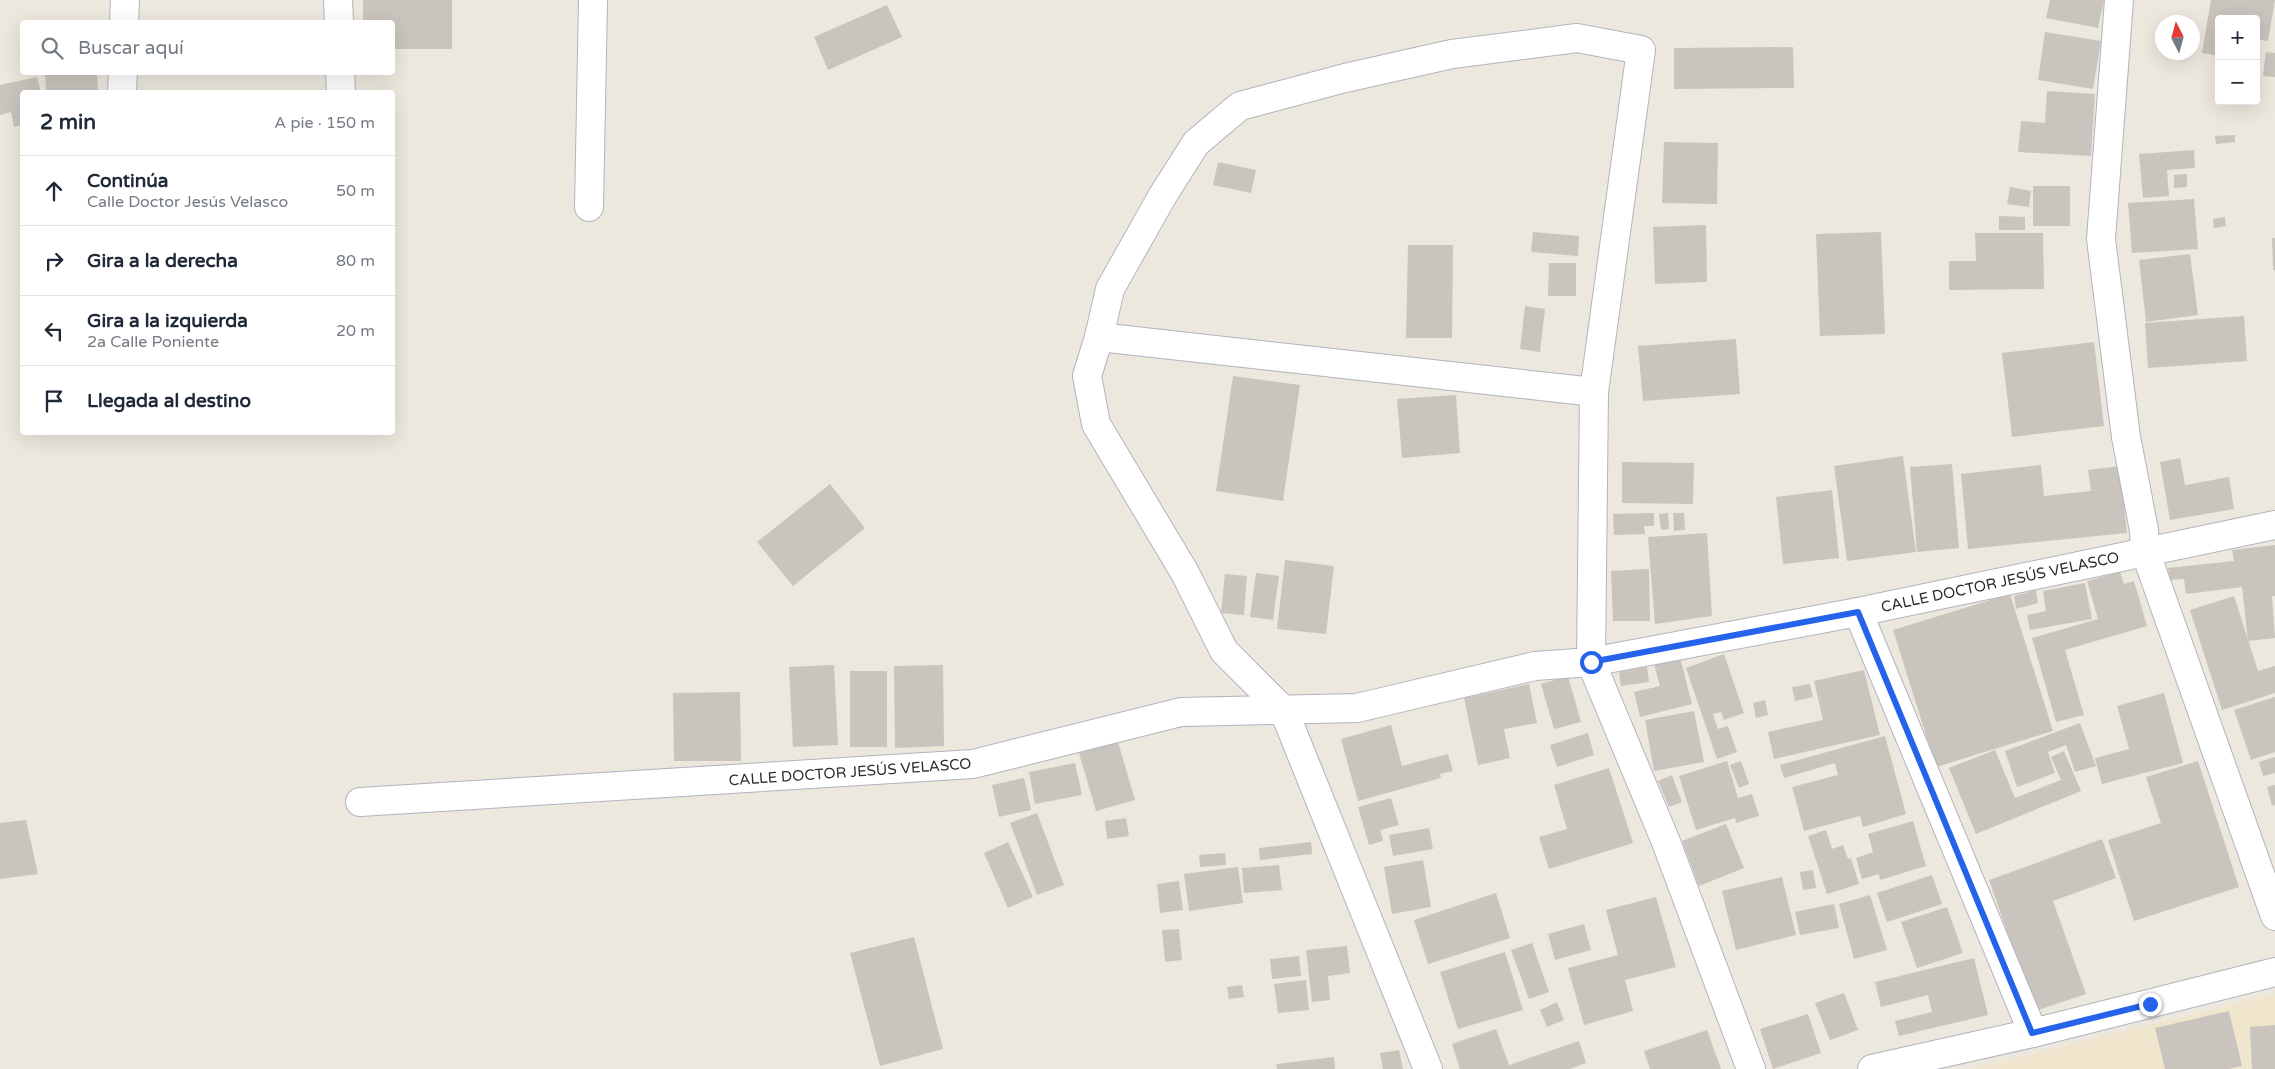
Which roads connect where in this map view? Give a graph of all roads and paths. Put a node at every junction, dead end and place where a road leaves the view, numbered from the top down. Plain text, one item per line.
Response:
1 (125, 0) edge
2 (338, 0) edge
3 (593, 0) edge
4 (2119, 0) edge
5 (124, 20) edge
6 (339, 20) edge
7 (123, 75) edge
8 (340, 75) edge
9 (122, 90) edge
10 (340, 90) edge
11 (589, 207) dead end
12 (1099, 337) junction
13 (1594, 392) junction
14 (2275, 525) edge
15 (2145, 551) junction
16 (1858, 612) junction
17 (1591, 662) junction
18 (1284, 711) junction
19 (360, 802) dead end
20 (2275, 916) edge
21 (2275, 972) edge
22 (2032, 1033) junction
23 (1428, 1069) edge
24 (1751, 1069) edge
25 (1872, 1069) edge

1 - 5 street
2 - 6 street
3 - 11 street
4 - 15 street
7 - 9 street
8 - 10 street
12 - 13 street
12 - 13 street
12 - 18 street
13 - 17 street
14 - 15 street, CALLE DOCTOR JESÚS VELASCO
15 - 16 street, CALLE DOCTOR JESÚS VELASCO
15 - 20 street
16 - 17 street, CALLE DOCTOR JESÚS VELASCO
16 - 22 street
17 - 18 street, CALLE DOCTOR JESÚS VELASCO
17 - 24 street
18 - 19 street, CALLE DOCTOR JESÚS VELASCO
18 - 23 street
21 - 22 street
22 - 25 street

